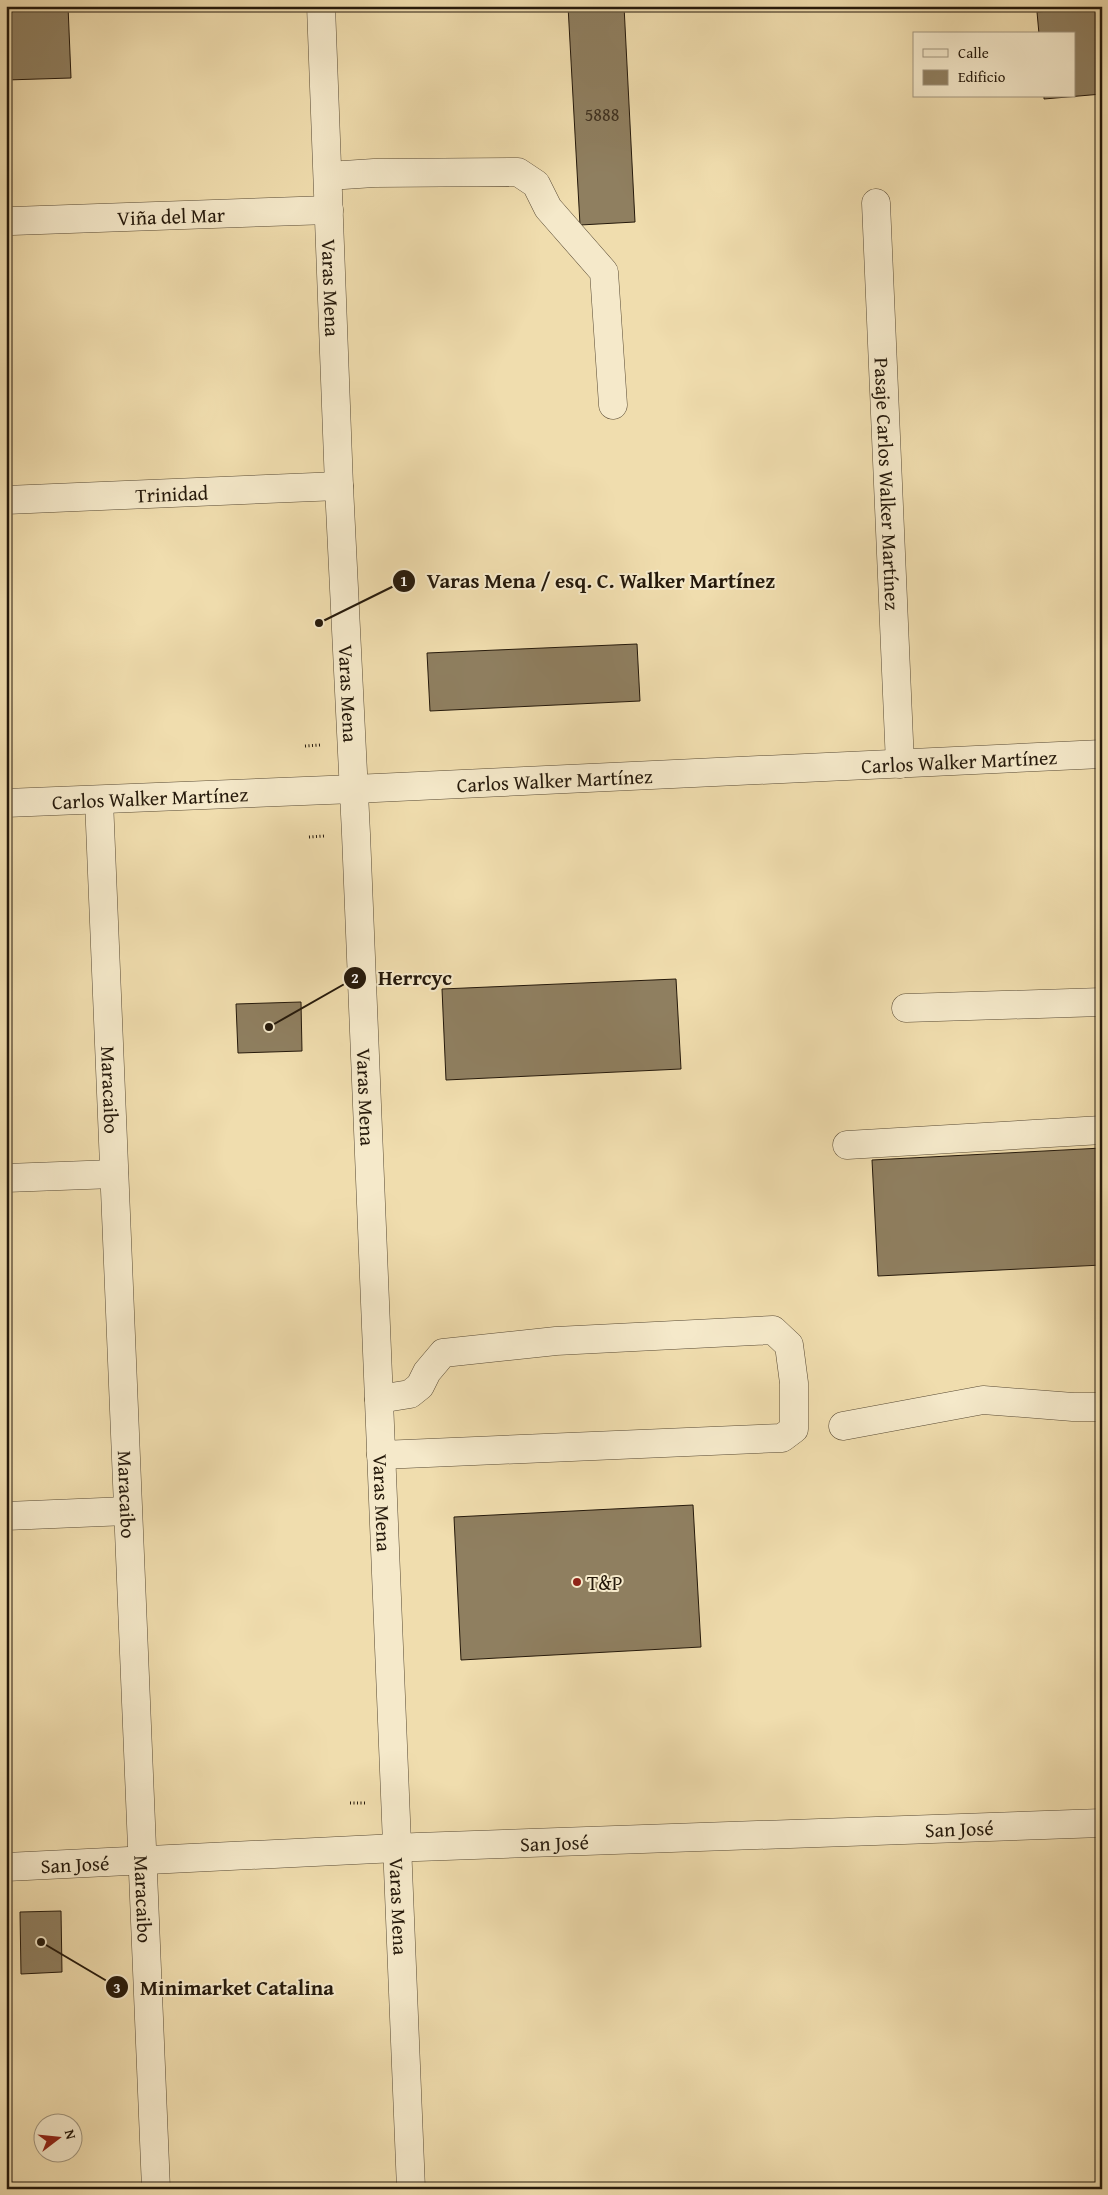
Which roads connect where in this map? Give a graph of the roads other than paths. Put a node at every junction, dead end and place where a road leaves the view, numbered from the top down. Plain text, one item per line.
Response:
1 (321, 6) edge
2 (328, 176) junction
3 (876, 203) dead end
4 (329, 210) junction
5 (12, 220) dead end
6 (613, 405) dead end
7 (339, 486) junction
8 (6, 500) edge
9 (1102, 754) edge
10 (900, 764) junction
11 (354, 789) junction
12 (99, 800) junction
13 (6, 803) edge
14 (1102, 1002) edge
15 (906, 1008) dead end
16 (1102, 1130) edge
17 (847, 1145) dead end
18 (114, 1174) junction
19 (6, 1178) edge
20 (379, 1399) junction
21 (1102, 1407) edge
22 (843, 1426) dead end
23 (381, 1455) junction
24 (127, 1511) junction
25 (6, 1516) edge
26 (1102, 1823) edge
27 (397, 1848) junction
28 (142, 1860) junction
29 (6, 1867) edge
30 (156, 2189) edge
31 (411, 2189) edge

1 - 2 street, Varas Mena
2 - 4 street, Varas Mena
2 - 6 street
3 - 10 street, Pasaje Carlos Walker Martínez
4 - 5 street, Viña del Mar
4 - 7 street, Varas Mena
7 - 8 street, Trinidad
7 - 11 street, Varas Mena
9 - 10 street, Carlos Walker Martínez
10 - 11 street, Carlos Walker Martínez
11 - 12 street, Carlos Walker Martínez
11 - 20 street, Varas Mena
12 - 13 street, Carlos Walker Martínez
12 - 18 street, Maracaibo
14 - 15 street
16 - 17 street
18 - 19 street
18 - 24 street, Maracaibo
20 - 23 street, Varas Mena
20 - 23 street
21 - 22 street
23 - 27 street, Varas Mena
24 - 25 street
24 - 28 street, Maracaibo
26 - 27 street, San José
27 - 28 street, San José
27 - 31 street, Varas Mena
28 - 29 street, San José
28 - 30 street, Maracaibo

